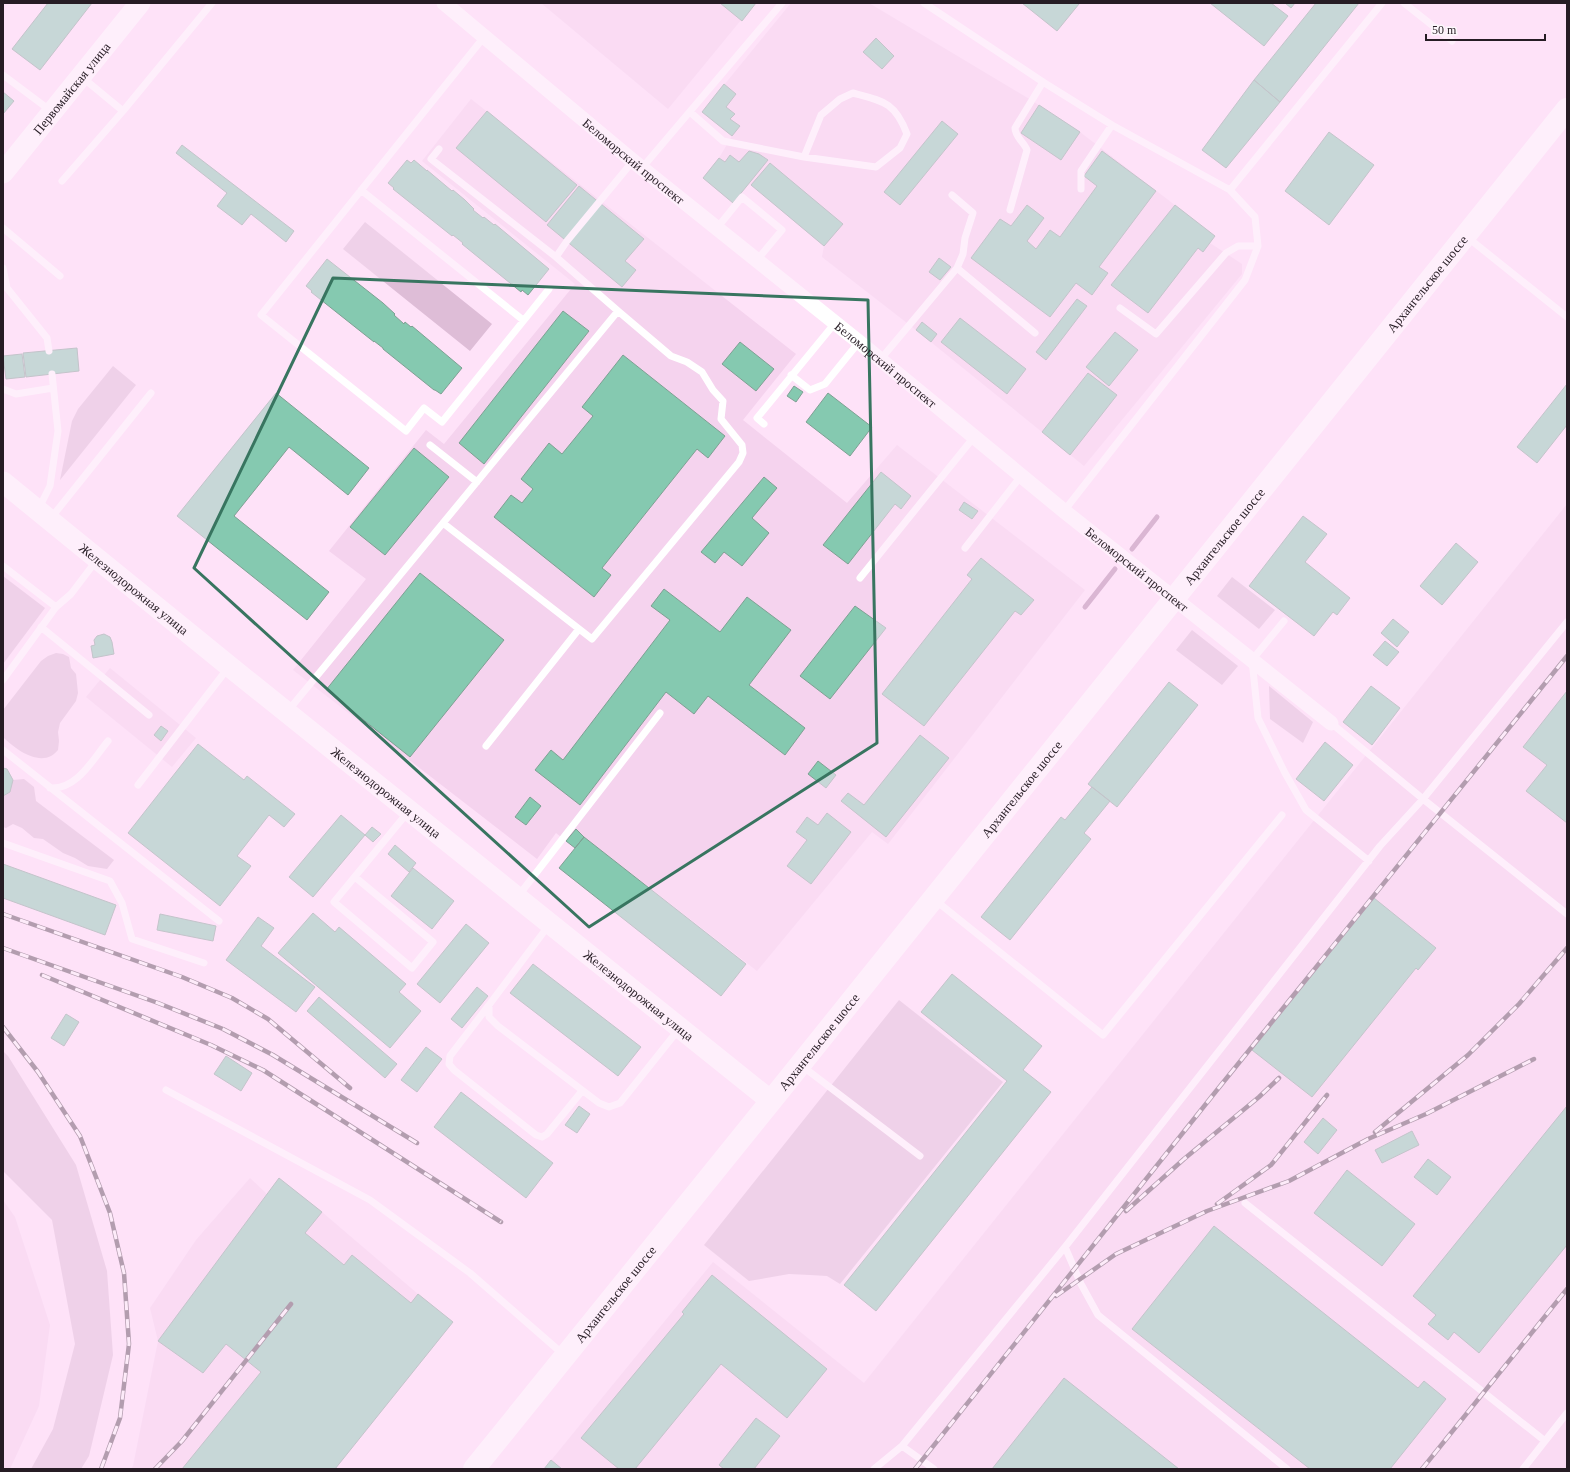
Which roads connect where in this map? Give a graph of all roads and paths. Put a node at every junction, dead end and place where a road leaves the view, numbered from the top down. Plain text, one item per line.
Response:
1 (140, 3) edge
2 (212, 3) edge
3 (444, 3) edge
4 (782, 3) edge
5 (924, 3) edge
6 (1382, 3) edge
7 (1404, 3) edge
8 (484, 37) junction
9 (1452, 41) dead end
10 (3, 75) edge
11 (81, 76) junction
12 (1043, 82) junction
13 (123, 111) junction
14 (52, 112) junction
15 (690, 112) junction
16 (1565, 116) edge
17 (1112, 125) junction
18 (439, 149) dead end
19 (804, 157) junction
20 (638, 164) junction
21 (3, 173) edge
22 (62, 181) dead end
23 (1081, 189) dead end
24 (361, 190) junction
25 (1230, 190) junction
26 (952, 195) dead end
27 (1010, 210) dead end
28 (3, 228) edge
29 (717, 228) junction
30 (1465, 236) junction
31 (1258, 246) junction
32 (556, 257) junction
33 (757, 260) junction
34 (3, 268) edge
35 (957, 268) junction
36 (60, 276) dead end
37 (548, 289) dead end
38 (1120, 308) dead end
39 (618, 311) junction
40 (1567, 317) edge
41 (524, 320) junction
42 (835, 322) junction
43 (1035, 333) dead end
44 (859, 342) junction
45 (49, 351) dead end
46 (880, 360) junction
47 (52, 374) dead end
48 (791, 375) junction
49 (53, 388) junction
50 (3, 389) edge
51 (151, 393) dead end
52 (764, 424) dead end
53 (974, 437) junction
54 (430, 445) dead end
55 (1021, 476) junction
56 (3, 482) edge
57 (477, 482) junction
58 (1064, 511) junction
59 (44, 515) junction
60 (443, 523) junction
61 (965, 548) dead end
62 (97, 559) junction
63 (3, 566) edge
64 (860, 578) dead end
65 (1174, 599) junction
66 (56, 607) junction
67 (1284, 621) dead end
68 (1567, 622) edge
69 (41, 627) junction
70 (579, 629) junction
71 (1252, 660) junction
72 (229, 666) junction
73 (3, 680) edge
74 (287, 712) junction
75 (660, 713) dead end
76 (149, 715) dead end
77 (1331, 723) joint
78 (108, 741) dead end
79 (486, 746) dead end
80 (3, 750) edge
81 (138, 785) dead end
82 (50, 788) junction
83 (1423, 799) junction
84 (410, 810) junction
85 (1282, 815) dead end
86 (3, 843) edge
87 (1369, 861) junction
88 (356, 877) junction
89 (517, 897) junction
90 (934, 899) junction
91 (1567, 914) edge
92 (219, 921) dead end
93 (550, 924) junction
94 (204, 963) dead end
95 (489, 1005) junction
96 (680, 1028) junction
97 (800, 1065) junction
98 (166, 1090) dead end
99 (582, 1091) junction
100 (772, 1101) junction
101 (920, 1156) dead end
102 (1246, 1203) dead end
103 (1065, 1247) junction
104 (565, 1357) junction
105 (1567, 1414) edge
106 (1545, 1441) junction
107 (902, 1446) junction
108 (474, 1469) edge
109 (874, 1469) edge
110 (934, 1469) edge
111 (1287, 1469) edge
112 (1522, 1469) edge

1 - 11 main road, Первомайская улица
2 - 13 lane
3 - 8 street, Беломорский проспект
4 - 15 lane
5 - 12 lane
6 - 25 lane
7 - 9 lane
8 - 20 street, Беломорский проспект
8 - 24 lane
10 - 14 lane
11 - 13 lane
11 - 14 main road, Первомайская улица
12 - 17 lane
12 - 27 lane
13 - 22 lane
14 - 21 main road, Первомайская улица
15 - 19 lane
15 - 20 lane
16 - 30 main road, Архангельское шоссе
17 - 23 lane
17 - 25 lane
18 - 32 lane
19 - 19 lane
20 - 29 street, Беломорский проспект
20 - 32 lane
24 - 41 lane
24 - 41 lane
25 - 31 lane
26 - 35 lane
28 - 36 lane
29 - 33 street, Беломорский проспект
29 - 33 lane
30 - 40 lane
30 - 65 main road, Архангельское шоссе
31 - 38 lane
31 - 58 lane
32 - 39 lane
33 - 42 street, Беломорский проспект
34 - 45 lane
35 - 43 lane
35 - 46 lane
37 - 41 lane
39 - 57 lane
39 - 70 lane
42 - 44 street, Беломорский проспект
42 - 48 lane
44 - 46 street, Беломорский проспект
44 - 48 lane
46 - 53 street, Беломорский проспект
47 - 49 lane
48 - 52 lane
49 - 50 lane
49 - 59 lane
51 - 59 lane
53 - 55 street, Беломорский проспект
53 - 64 lane
54 - 57 lane
55 - 58 street, Беломорский проспект
55 - 61 lane
56 - 59 main road, Железнодорожная улица
57 - 60 lane
58 - 65 street, Беломорский проспект
59 - 62 main road, Железнодорожная улица
60 - 70 lane
60 - 74 lane
62 - 66 lane
62 - 72 main road, Железнодорожная улица
63 - 66 lane
65 - 71 street, Беломорский проспект
65 - 90 main road, Архангельское шоссе
66 - 69 lane
67 - 71 lane
68 - 83 lane
69 - 73 lane
69 - 76 lane
70 - 79 lane
71 - 77 street, Беломорский проспект
71 - 87 lane
72 - 74 main road, Железнодорожная улица
72 - 81 lane
74 - 84 main road, Железнодорожная улица
75 - 89 lane
77 - 83 lane
78 - 82 lane
80 - 82 lane
82 - 92 lane
83 - 87 lane
83 - 91 lane
84 - 88 lane
84 - 89 main road, Железнодорожная улица
85 - 90 lane
86 - 94 lane
87 - 103 lane
88 - 88 lane
89 - 93 main road, Железнодорожная улица
90 - 97 main road, Архангельское шоссе
93 - 95 lane
93 - 96 main road, Железнодорожная улица
95 - 99 lane
95 - 99 lane
96 - 99 lane
96 - 100 main road, Железнодорожная улица
97 - 100 main road, Архангельское шоссе
97 - 101 lane
98 - 104 lane
100 - 104 main road, Архангельское шоссе
102 - 106 lane
103 - 107 lane
103 - 111 lane
104 - 108 main road, Архангельское шоссе
105 - 106 lane
106 - 112 lane
107 - 109 lane
107 - 110 lane

